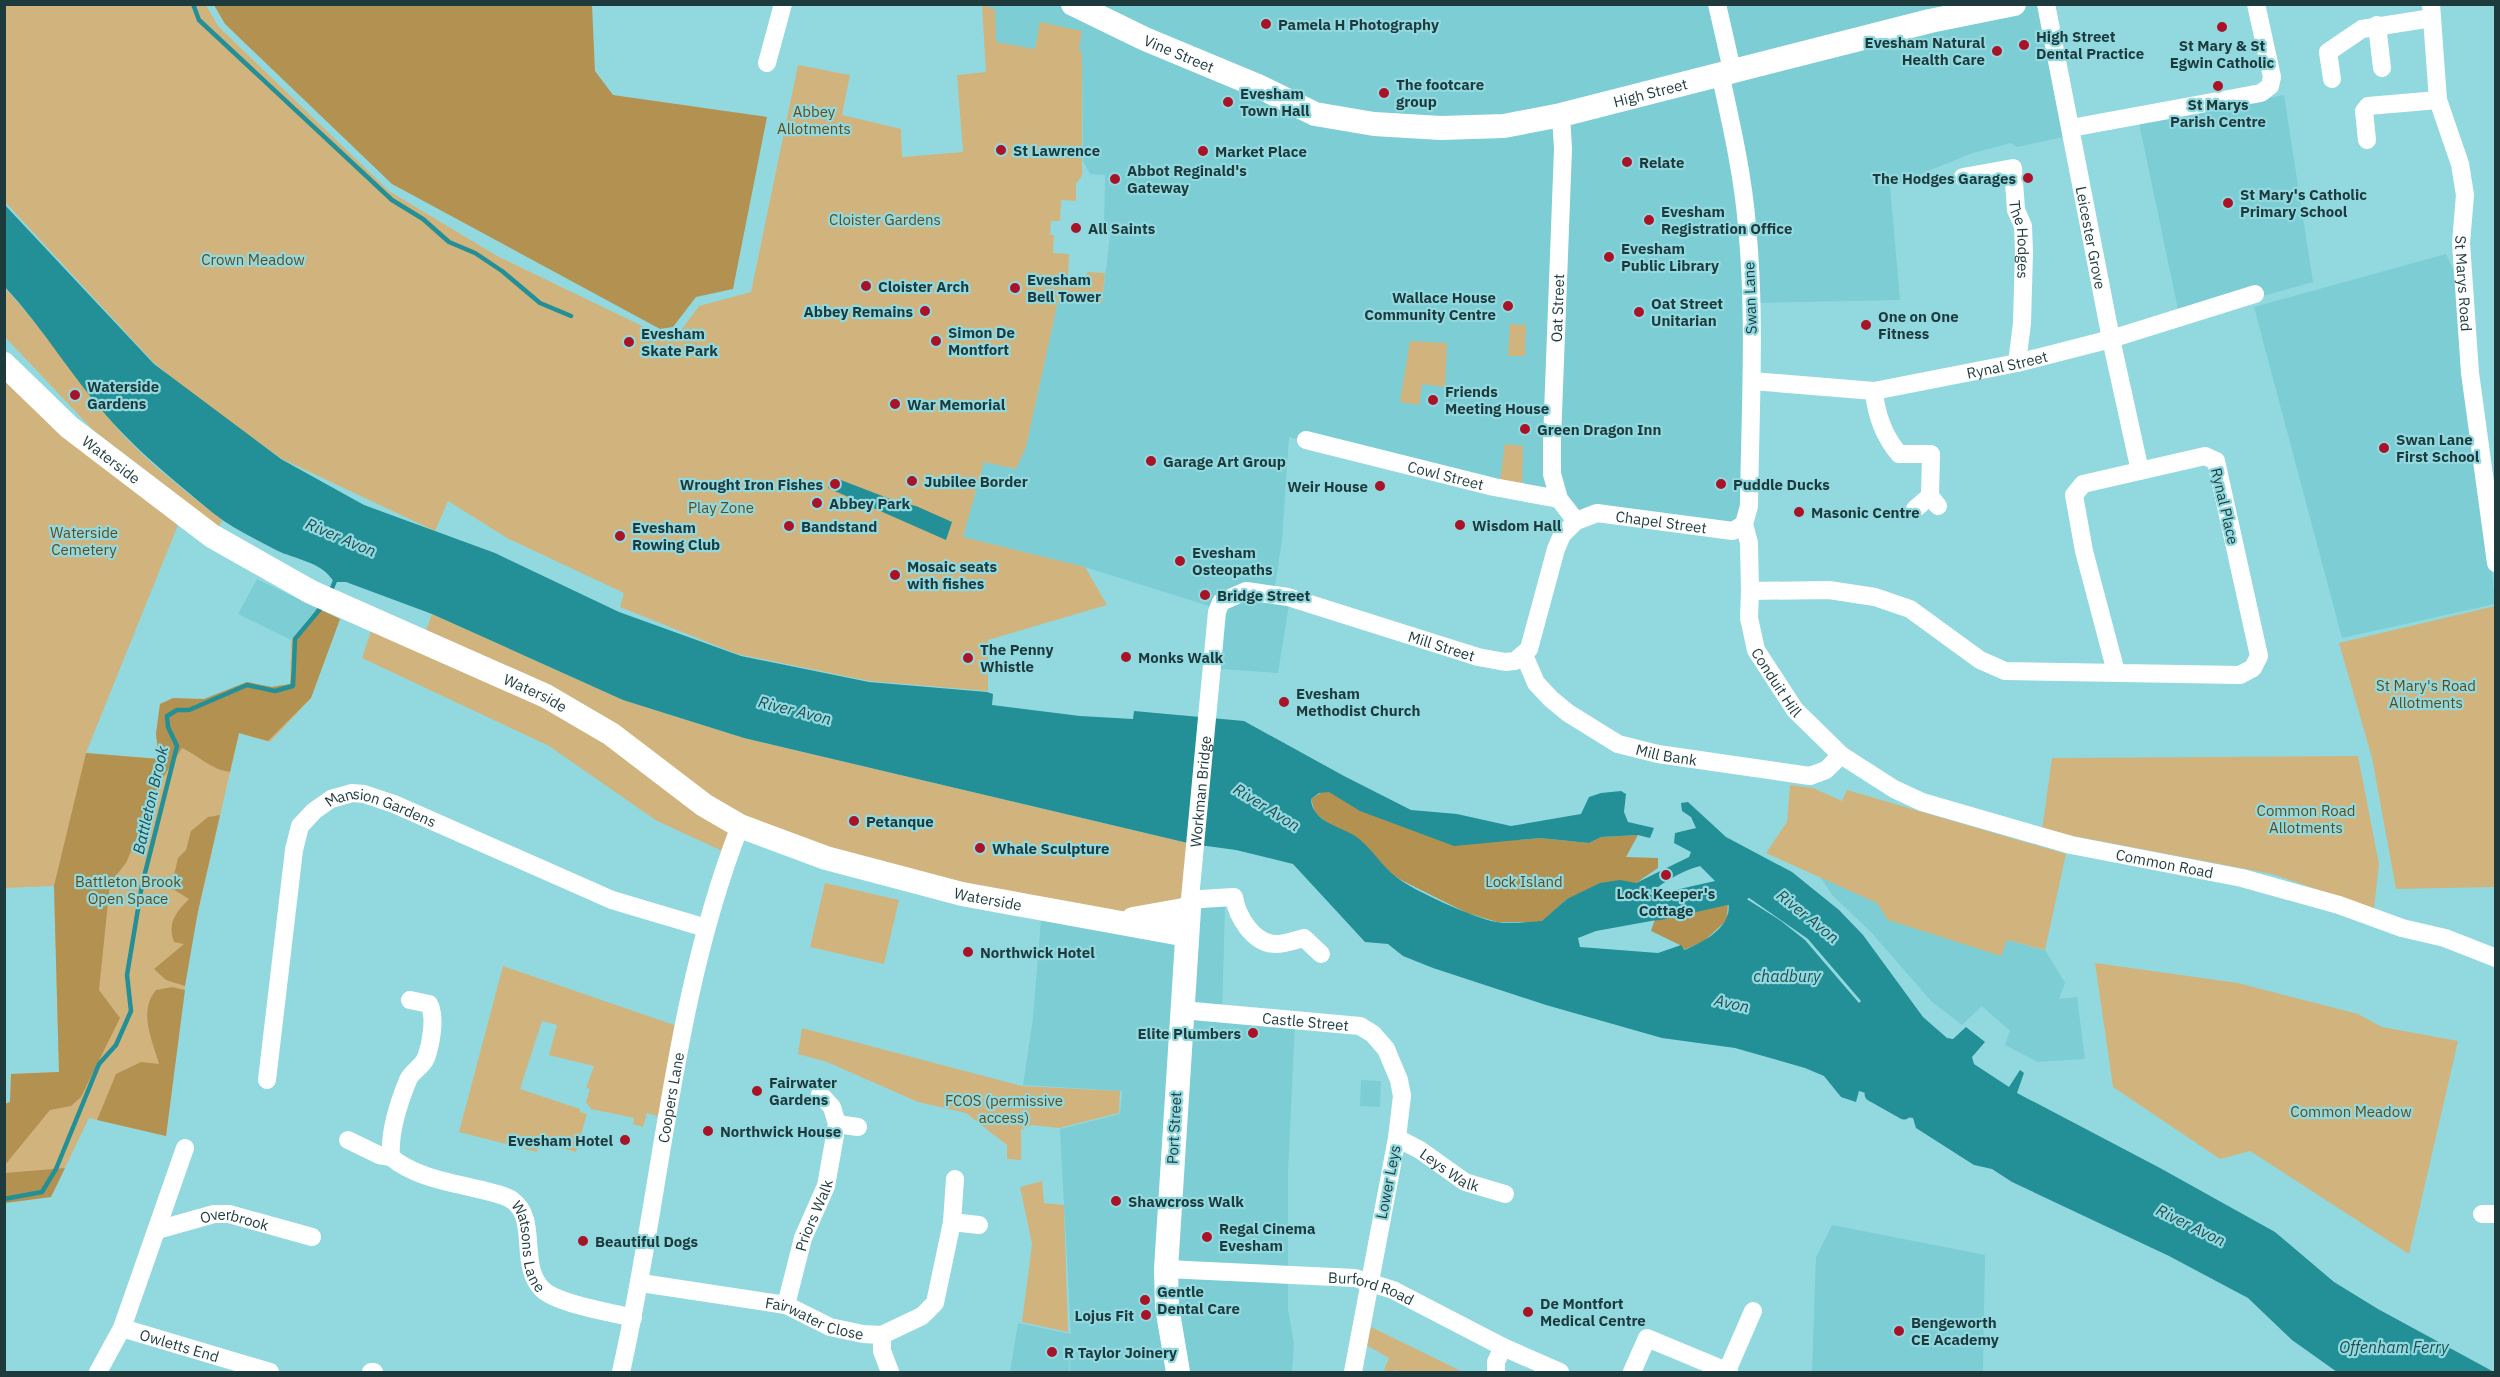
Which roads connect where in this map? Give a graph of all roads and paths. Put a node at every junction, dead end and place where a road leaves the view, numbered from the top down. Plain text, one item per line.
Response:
1 (783, 4) edge
2 (1073, 4) edge
3 (1717, 4) edge
4 (2014, 4) edge
5 (2046, 4) edge
6 (2256, 4) edge
7 (2432, 11) edge
8 (2377, 26) junction
9 (767, 63) dead end
10 (2382, 68) dead end
11 (1726, 71) junction
12 (2332, 79) dead end
13 (1285, 100) joint
14 (2438, 100) junction
15 (1561, 115) junction
16 (2072, 128) junction
17 (2367, 140) dead end
18 (1963, 177) dead end
19 (2255, 294) dead end
20 (2111, 339) junction
21 (2017, 363) junction
22 (4, 364) edge
23 (1752, 381) junction
24 (1874, 391) junction
25 (1306, 440) dead end
26 (2140, 471) junction
27 (1559, 499) junction
28 (1915, 509) dead end
29 (1576, 521) junction
30 (1744, 524) junction
31 (2496, 563) edge
32 (1750, 591) junction
33 (1524, 655) junction
34 (2116, 672) junction
35 (1209, 701) joint
36 (1841, 755) junction
37 (740, 826) junction
38 (1190, 882) joint
39 (1188, 906) junction
40 (1113, 920) junction
41 (706, 928) junction
42 (1187, 935) junction
43 (1321, 954) dead end
44 (2496, 958) edge
45 (410, 1000) dead end
46 (1182, 1010) junction
47 (267, 1080) dead end
48 (1399, 1080) joint
49 (820, 1094) dead end
50 (837, 1124) junction
51 (858, 1127) dead end
52 (1397, 1138) junction
53 (348, 1140) dead end
54 (186, 1148) dead end
55 (391, 1157) junction
56 (956, 1179) dead end
57 (1505, 1194) dead end
58 (952, 1222) junction
59 (979, 1225) dead end
60 (157, 1230) junction
61 (312, 1235) dead end
62 (1166, 1269) junction
63 (1368, 1282) junction
64 (641, 1283) junction
65 (786, 1305) junction
66 (1753, 1311) dead end
67 (633, 1318) junction
68 (122, 1328) junction
69 (882, 1335) junction
70 (1503, 1347) junction
71 (98, 1372) edge
72 (270, 1372) edge
73 (621, 1372) edge
74 (890, 1372) edge
75 (1178, 1372) edge
76 (1353, 1372) edge
77 (1496, 1372) edge
78 (1560, 1372) edge
79 (1632, 1372) edge
80 (1728, 1372) edge

1 - 9 street
2 - 13 main road, Vine Street
3 - 11 street, Swan Lane
4 - 11 main road, High Street
5 - 16 street, Leicester Grove
6 - 16 street
7 - 8 street
7 - 14 street, St Marys Road
8 - 10 street
8 - 12 street
11 - 15 main road, High Street
11 - 23 street, Swan Lane
13 - 15 main road, High Street
14 - 17 street
14 - 31 street, St Marys Road
15 - 27 street, Oat Street
16 - 20 street, Leicester Grove
18 - 21 street, The Hodges
19 - 20 street, Rynal Street
20 - 21 street, Rynal Street
20 - 26 street, Leicester Grove
21 - 24 street, Rynal Street
22 - 37 main road, Waterside
23 - 24 street, Rynal Street
23 - 30 street, Swan Lane
24 - 28 street
25 - 27 street, Cowl Street
26 - 34 street, Rynal Place
26 - 34 street, Rynal Place
27 - 29 street
29 - 30 street, Chapel Street
29 - 33 street
30 - 32 street
32 - 34 street, Rynal Place
32 - 36 street, Conduit Hill
33 - 35 street, Mill Street
33 - 36 street, Mill Bank
35 - 38 street, Workman Bridge
36 - 44 street, Common Road
37 - 40 main road, Waterside
37 - 41 street, Coopers Lane
38 - 39 street, Port Street
39 - 40 main road, Waterside
39 - 42 main road, Port Street
39 - 43 street
40 - 42 main road, Waterside
41 - 47 street, Mansion Gardens
41 - 64 street, Coopers Lane
42 - 46 main road, Port Street
45 - 55 street
46 - 48 street, Castle Street
46 - 62 main road, Port Street
48 - 52 street, Lower Leys
49 - 50 street
50 - 51 street
50 - 65 street, Priors Walk
52 - 57 street, Leys Walk
52 - 63 street, Lower Leys
53 - 55 street, Watsons Lane
54 - 60 street
55 - 67 street, Watsons Lane
56 - 58 street, Fairwater Close
58 - 59 street
58 - 69 street, Fairwater Close
60 - 61 street, Overbrook
60 - 68 street
62 - 63 street, Burford Road
62 - 75 main road, Port Street
63 - 70 street, Burford Road
63 - 76 street, Lower Leys
64 - 65 street, Fairwater Close
64 - 67 street, Coopers Lane
65 - 69 street, Fairwater Close
66 - 80 street
67 - 73 street, Coopers Lane
68 - 71 street
68 - 72 street, Owletts End
69 - 74 street
70 - 77 street
70 - 78 street, Burford Road
79 - 80 street

